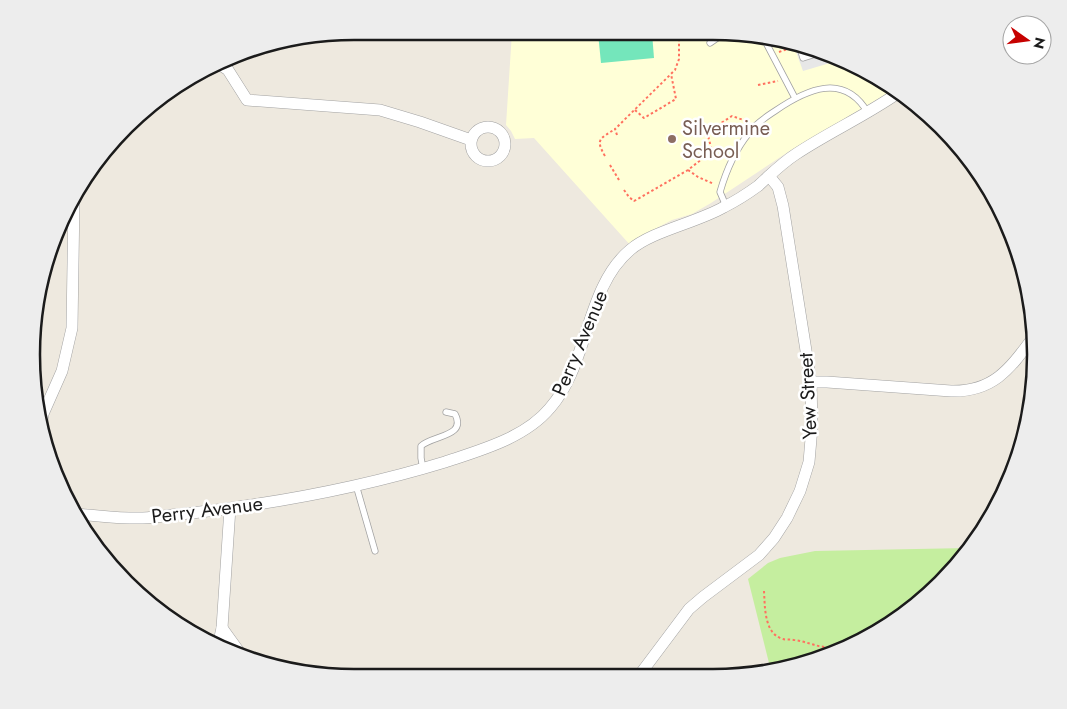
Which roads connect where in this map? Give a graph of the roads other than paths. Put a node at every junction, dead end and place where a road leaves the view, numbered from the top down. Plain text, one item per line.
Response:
1 (714, 40) edge
2 (710, 43) dead end
3 (768, 45) edge
4 (225, 68) edge
5 (892, 97) edge
6 (795, 98) junction
7 (868, 113) junction
8 (471, 140) dead end
9 (770, 176) junction
10 (726, 206) junction
11 (74, 212) edge
12 (1027, 347) edge
13 (810, 382) junction
14 (45, 409) edge
15 (446, 412) dead end
16 (423, 468) junction
17 (356, 485) junction
18 (230, 508) junction
19 (84, 515) edge
20 (375, 551) dead end
21 (222, 628) junction
22 (220, 639) edge
23 (234, 645) edge
24 (644, 669) edge

1 - 2 lane
3 - 6 lane
4 - 8 street
5 - 7 street, Perry Avenue
6 - 7 lane
6 - 10 lane
7 - 9 street, Perry Avenue
9 - 10 street, Perry Avenue
9 - 13 street, Yew Street
10 - 16 street, Perry Avenue
11 - 14 street
12 - 13 street
13 - 24 street, Yew Street
15 - 16 lane
16 - 17 street, Perry Avenue
17 - 18 street, Perry Avenue
17 - 20 lane
18 - 19 street, Perry Avenue
18 - 21 street
21 - 22 street
21 - 23 street

